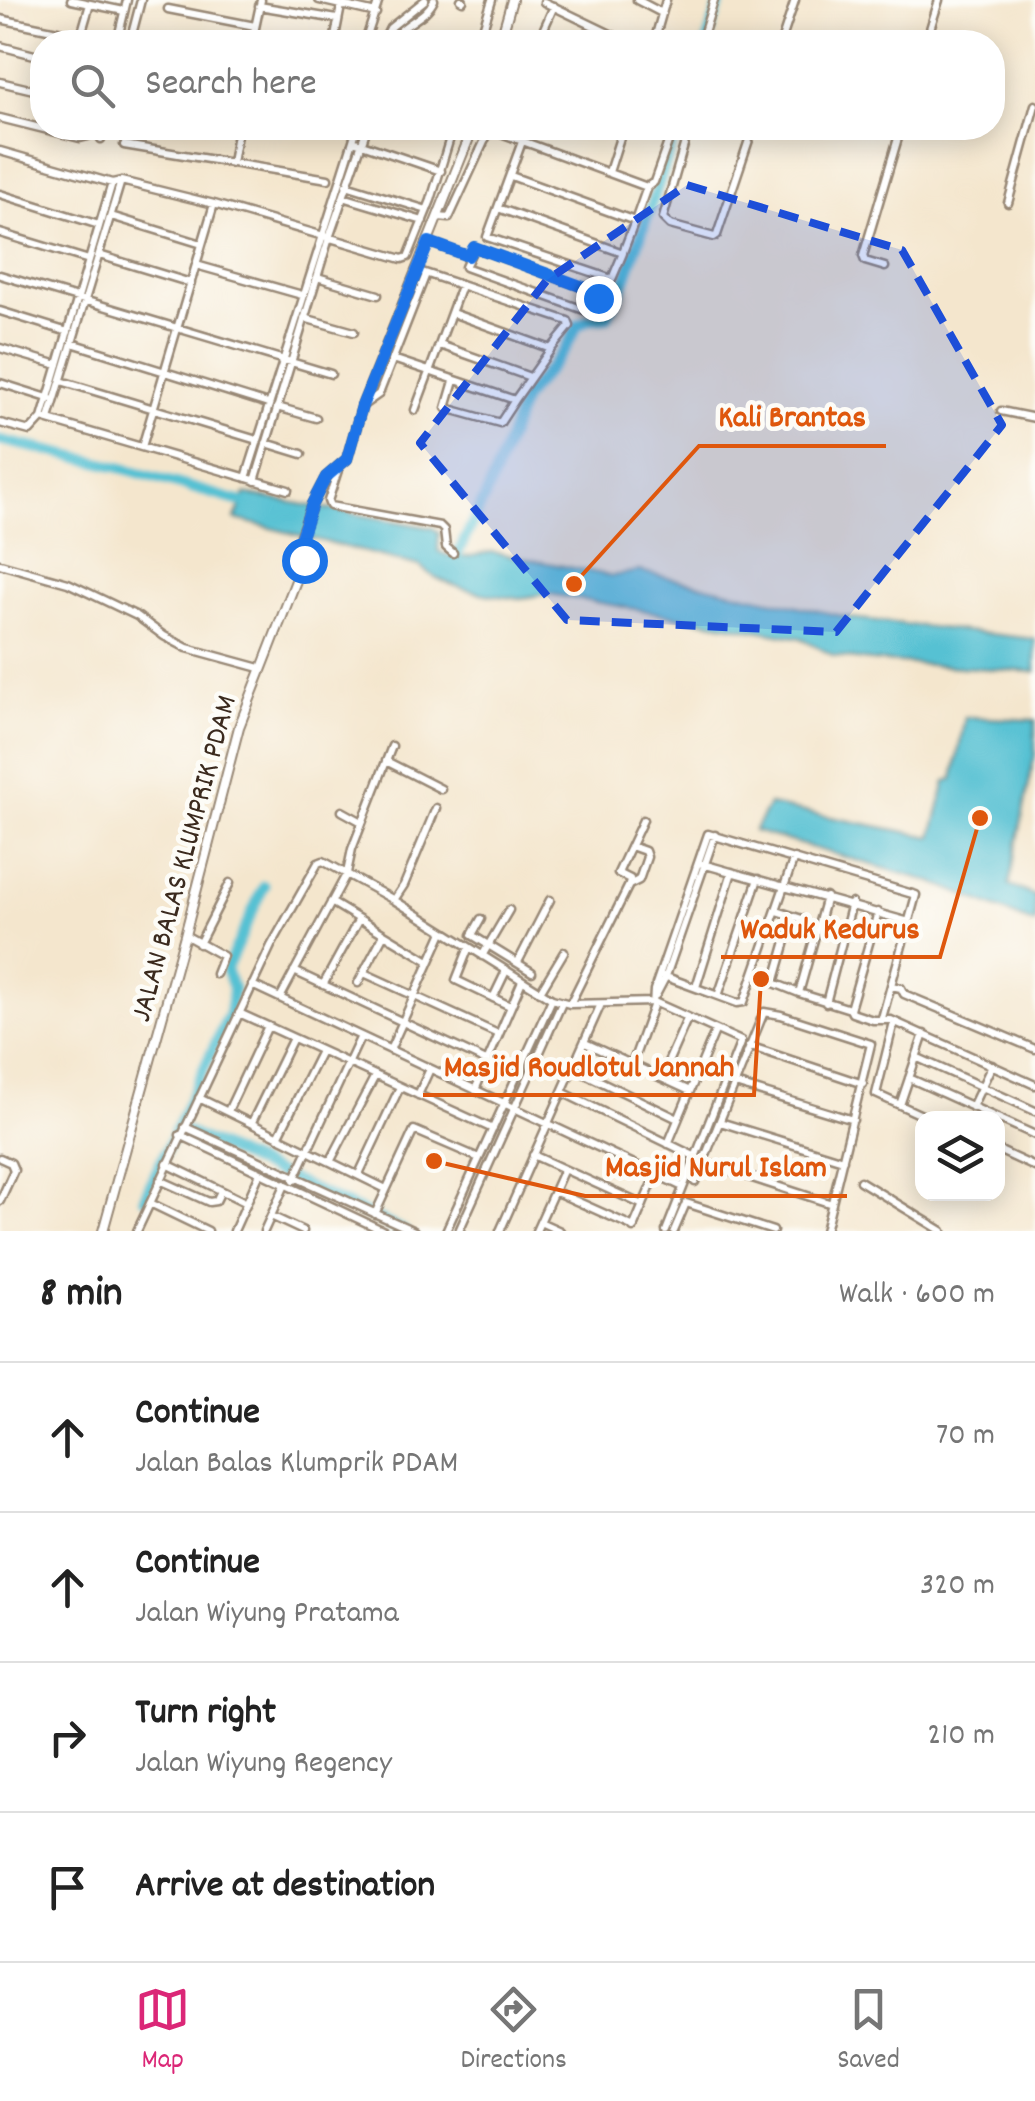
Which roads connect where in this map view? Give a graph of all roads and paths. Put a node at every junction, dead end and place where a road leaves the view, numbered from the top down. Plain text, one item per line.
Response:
1 (71, 0) edge
2 (127, 0) edge
3 (140, 0) edge
4 (319, 0) edge
5 (380, 0) edge
6 (424, 0) edge
7 (434, 0) edge
8 (492, 0) edge
9 (512, 0) edge
10 (637, 0) edge
11 (666, 0) edge
12 (714, 0) edge
13 (795, 0) edge
14 (939, 0) edge
15 (544, 2) edge
16 (260, 3) edge
17 (90, 4) junction
18 (341, 6) junction
19 (554, 6) junction
20 (168, 9) dead end
21 (124, 11) junction
22 (376, 14) junction
23 (663, 14) junction
24 (0, 18) edge
25 (336, 19) junction
26 (255, 26) junction
27 (46, 30) edge
28 (83, 30) edge
29 (119, 30) edge
30 (133, 30) edge
31 (254, 30) edge
32 (335, 30) edge
33 (370, 30) edge
34 (390, 30) edge
35 (401, 30) edge
36 (483, 30) edge
37 (503, 30) edge
38 (543, 30) edge
39 (603, 30) edge
40 (658, 30) edge
41 (705, 30) edge
42 (784, 30) edge
43 (930, 30) edge
44 (0, 46) edge
45 (30, 53) edge
46 (0, 82) edge
47 (30, 89) edge
48 (1035, 105) edge
49 (0, 118) edge
50 (30, 125) edge
51 (236, 140) edge
52 (363, 140) edge
53 (449, 140) edge
54 (468, 140) edge
55 (484, 140) edge
56 (523, 140) edge
57 (526, 140) edge
58 (620, 140) edge
59 (669, 140) edge
60 (685, 140) edge
61 (748, 140) edge
62 (897, 140) edge
63 (353, 141) joint
64 (124, 145) dead end
65 (362, 145) junction
66 (0, 152) edge
67 (232, 163) junction
68 (441, 171) junction
69 (609, 172) junction
70 (511, 176) junction
71 (328, 179) dead end
72 (117, 182) junction
73 (344, 184) junction
74 (651, 184) junction
75 (0, 194) edge
76 (340, 196) junction
77 (1008, 202) dead end
78 (214, 204) junction
79 (498, 208) junction
80 (427, 210) junction
81 (111, 216) junction
82 (439, 217) junction
83 (423, 220) junction
84 (636, 221) junction
85 (100, 225) junction
86 (0, 232) edge
87 (325, 237) junction
88 (429, 242) junction
89 (202, 244) junction
90 (623, 253) junction
91 (99, 255) junction
92 (468, 256) junction
93 (89, 260) junction
94 (196, 265) junction
95 (885, 267) dead end
96 (421, 272) junction
97 (0, 275) edge
98 (317, 277) junction
99 (190, 283) junction
100 (460, 286) junction
101 (302, 294) junction
102 (378, 295) dead end
103 (81, 300) junction
104 (0, 312) edge
105 (452, 313) junction
106 (304, 318) junction
107 (177, 329) junction
108 (68, 332) junction
109 (354, 332) dead end
110 (72, 343) junction
111 (440, 345) junction
112 (0, 348) edge
113 (550, 349) junction
114 (393, 358) junction
115 (286, 360) junction
116 (58, 365) junction
117 (164, 372) junction
118 (429, 372) junction
119 (331, 374) dead end
120 (530, 377) junction
121 (61, 380) junction
122 (454, 380) junction
123 (0, 383) edge
124 (51, 399) junction
125 (515, 400) junction
126 (272, 405) junction
127 (362, 406) junction
128 (153, 408) junction
129 (415, 410) dead end
130 (1001, 411) dead end
131 (46, 418) junction
132 (316, 418) dead end
133 (1035, 418) edge
134 (0, 423) edge
135 (261, 442) junction
136 (142, 447) junction
137 (302, 454) dead end
138 (339, 467) junction
139 (250, 479) junction
140 (288, 490) dead end
141 (454, 553) dead end
142 (0, 564) edge
143 (260, 668) junction
144 (392, 746) dead end
145 (386, 761) junction
146 (441, 789) dead end
147 (436, 808) dead end
148 (342, 811) dead end
149 (643, 820) dead end
150 (362, 822) junction
151 (631, 846) junction
152 (794, 858) junction
153 (701, 864) junction
154 (732, 872) junction
155 (347, 873) junction
156 (758, 879) junction
157 (230, 884) dead end
158 (629, 884) junction
159 (785, 886) junction
160 (397, 896) junction
161 (826, 897) junction
162 (550, 900) dead end
163 (330, 902) junction
164 (852, 904) junction
165 (509, 910) dead end
166 (777, 911) junction
167 (878, 912) junction
168 (793, 917) junction
169 (481, 918) dead end
170 (359, 919) junction
171 (802, 919) dead end
172 (909, 922) junction
173 (443, 932) junction
174 (384, 934) junction
175 (185, 936) junction
176 (199, 944) junction
177 (469, 947) junction
178 (485, 950) junction
179 (564, 952) dead end
180 (428, 961) junction
181 (518, 962) junction
182 (294, 971) junction
183 (506, 971) junction
184 (532, 972) dead end
185 (364, 973) junction
186 (216, 974) dead end
187 (663, 976) junction
188 (522, 981) junction
189 (358, 983) dead end
190 (323, 985) junction
191 (252, 986) junction
192 (543, 987) junction
193 (696, 987) junction
194 (896, 987) junction
195 (800, 993) junction
196 (413, 996) junction
197 (718, 996) junction
198 (280, 998) junction
199 (493, 998) junction
200 (552, 999) junction
201 (655, 999) junction
202 (570, 1000) junction
203 (826, 1003) junction
204 (601, 1004) junction
205 (510, 1006) junction
206 (850, 1009) junction
207 (239, 1013) junction
208 (687, 1019) junction
209 (888, 1020) junction
210 (403, 1022) junction
211 (268, 1026) junction
212 (715, 1031) junction
213 (498, 1034) junction
214 (924, 1034) junction
215 (361, 1036) junction
216 (293, 1038) junction
217 (585, 1043) junction
218 (745, 1046) junction
219 (1035, 1049) edge
220 (390, 1050) junction
221 (321, 1051) junction
222 (916, 1057) junction
223 (486, 1061) junction
224 (348, 1063) junction
225 (632, 1064) junction
226 (992, 1066) junction
227 (573, 1068) junction
228 (430, 1069) junction
229 (375, 1076) junction
230 (661, 1078) junction
231 (909, 1078) junction
232 (734, 1084) junction
233 (863, 1084) junction
234 (1035, 1085) edge
235 (982, 1087) junction
236 (400, 1088) junction
237 (475, 1090) junction
238 (690, 1091) junction
239 (562, 1092) junction
240 (418, 1095) junction
241 (199, 1098) junction
242 (504, 1104) junction
243 (900, 1105) junction
244 (972, 1107) junction
245 (514, 1108) junction
246 (1035, 1110) edge
247 (228, 1111) junction
248 (976, 1111) edge
249 (915, 1112) edge
250 (678, 1119) junction
251 (854, 1120) junction
252 (252, 1122) junction
253 (720, 1122) junction
254 (547, 1124) junction
255 (1005, 1124) edge
256 (492, 1129) junction
257 (182, 1131) junction
258 (280, 1135) junction
259 (1035, 1135) edge
260 (668, 1144) junction
261 (306, 1148) junction
262 (1005, 1153) edge
263 (533, 1155) junction
264 (0, 1158) edge
265 (479, 1158) junction
266 (700, 1159) junction
267 (331, 1160) junction
268 (842, 1160) junction
269 (168, 1164) junction
270 (1035, 1167) edge
271 (564, 1168) junction
272 (260, 1173) junction
273 (358, 1174) junction
274 (656, 1174) junction
275 (160, 1180) junction
276 (860, 1181) dead end
277 (694, 1182) dead end
278 (291, 1183) junction
279 (683, 1187) junction
280 (386, 1188) junction
281 (554, 1190) junction
282 (221, 1191) junction
283 (0, 1201) edge
284 (150, 1203) junction
285 (247, 1203) junction
286 (832, 1204) junction
287 (643, 1205) junction
288 (375, 1214) junction
289 (271, 1216) junction
290 (540, 1222) junction
291 (633, 1229) edge
292 (140, 1230) edge
293 (103, 1231) edge
294 (208, 1231) edge
295 (234, 1231) edge
296 (264, 1231) edge
297 (303, 1231) edge
298 (384, 1231) edge
299 (414, 1231) edge
300 (446, 1231) edge
301 (459, 1231) edge
302 (500, 1231) edge
303 (536, 1231) edge
304 (560, 1231) edge
305 (666, 1231) edge
306 (674, 1231) edge
307 (773, 1231) edge
308 (825, 1231) edge
309 (942, 1231) edge

1 - 17 street
2 - 21 street
3 - 30 street
4 - 18 street
5 - 22 street
6 - 34 street
7 - 35 street
8 - 36 street
9 - 37 street
10 - 23 street
11 - 23 street
12 - 41 street
13 - 42 street
14 - 43 street
15 - 19 street
16 - 25 street
16 - 26 street
17 - 21 street
17 - 28 street
18 - 22 street
18 - 25 street
19 - 38 street
19 - 39 street
20 - 26 street
21 - 29 street
22 - 33 street
23 - 40 street
24 - 27 street
25 - 32 street
26 - 31 street
44 - 45 street
46 - 47 street
48 - 77 street
49 - 50 street
51 - 67 street
52 - 65 street
53 - 68 street
54 - 82 street, JALAN BALAS KLUMPRIK PDAM
55 - 82 street
56 - 70 street
57 - 69 street
58 - 69 street
59 - 74 street
60 - 61 street
62 - 95 street
63 - 65 street
63 - 73 street
64 - 67 street
65 - 68 street
65 - 73 street
66 - 72 street
67 - 71 street
68 - 80 street
69 - 74 street
70 - 79 street
70 - 84 street
72 - 78 street
72 - 81 street
72 - 85 street
73 - 76 street
73 - 80 street
74 - 84 street
75 - 85 street
76 - 83 street
76 - 87 street
78 - 87 street
78 - 89 street
79 - 90 street
79 - 90 street
80 - 83 street
81 - 89 street
81 - 91 street
82 - 88 street, JALAN BALAS KLUMPRIK PDAM
83 - 87 street
84 - 90 street
85 - 93 street
86 - 93 street
87 - 98 street
87 - 101 street
88 - 92 street
88 - 96 street, JALAN BALAS KLUMPRIK PDAM
89 - 94 street
91 - 99 street
91 - 103 street
92 - 92 street
93 - 103 street
94 - 99 street
94 - 101 street
96 - 100 street
96 - 114 street
96 - 127 street, JALAN BALAS KLUMPRIK PDAM
97 - 103 street
98 - 102 street
98 - 106 street
99 - 107 street
100 - 105 street
100 - 113 street
101 - 115 street
103 - 107 street
103 - 108 street
103 - 110 street
104 - 108 street
105 - 111 street
105 - 113 street
106 - 109 street
106 - 115 street
107 - 115 street
107 - 117 street
108 - 116 street
110 - 117 street
110 - 121 street
111 - 118 street
111 - 120 street
112 - 116 street
113 - 120 street
114 - 118 street
114 - 127 street
115 - 119 street
115 - 126 street
116 - 124 street
117 - 126 street
117 - 128 street
118 - 122 street
118 - 129 street
120 - 125 street
121 - 124 street
121 - 128 street
122 - 125 street
122 - 125 street
123 - 124 street
124 - 131 street
126 - 132 street
126 - 135 street
127 - 138 street, JALAN BALAS KLUMPRIK PDAM
128 - 135 street
128 - 136 street
130 - 133 street
131 - 134 street
131 - 136 street
135 - 137 street
135 - 139 street
136 - 139 street
138 - 141 street
138 - 143 street, JALAN BALAS KLUMPRIK PDAM
139 - 140 street
142 - 143 street
143 - 175 street, JALAN BALAS KLUMPRIK PDAM
144 - 145 street
145 - 146 street
145 - 150 street
147 - 160 street
148 - 150 street
149 - 151 street
150 - 155 street
151 - 158 street
151 - 158 street
152 - 153 street
152 - 159 street
152 - 172 street
153 - 154 street
153 - 187 street
154 - 156 street
154 - 193 street
155 - 160 street
155 - 163 street
155 - 191 street
156 - 159 street
156 - 197 street
157 - 176 street
158 - 202 street
159 - 161 street
159 - 166 street
160 - 173 street
161 - 164 street
161 - 195 street
162 - 181 street
163 - 170 street
163 - 182 street
164 - 167 street
164 - 203 street
165 - 178 street
166 - 168 street
166 - 197 street
167 - 172 street
167 - 206 street
168 - 171 street
168 - 195 street
169 - 178 street
170 - 174 street
170 - 190 street
172 - 194 street
173 - 177 street
173 - 180 street
174 - 180 street
174 - 185 street
175 - 176 street
175 - 293 street, JALAN BALAS KLUMPRIK PDAM
176 - 186 street
177 - 178 street
177 - 199 street
178 - 181 street
178 - 183 street
179 - 192 street
180 - 196 street
181 - 184 street
182 - 190 street
182 - 198 street
183 - 188 street
183 - 199 street
185 - 189 street
185 - 196 street
187 - 193 street
187 - 201 street
188 - 192 street
188 - 205 street
190 - 210 street
191 - 198 street
191 - 207 street
192 - 200 street
193 - 197 street
194 - 209 street
194 - 219 street
195 - 203 street
196 - 210 street
196 - 213 street
198 - 215 street
199 - 205 street
200 - 202 street
200 - 242 street
201 - 204 street
201 - 208 street
201 - 225 street
202 - 204 street
202 - 245 street
203 - 206 street
204 - 217 street
205 - 213 street
206 - 209 street
207 - 211 street
207 - 241 street
208 - 212 street
208 - 230 street
209 - 214 street
209 - 243 street
210 - 220 street
210 - 223 street
211 - 216 street
211 - 247 street
212 - 218 street
212 - 238 street
213 - 223 street
214 - 222 street
214 - 226 street
215 - 220 street
215 - 224 street
216 - 221 street
216 - 252 street
217 - 225 street
217 - 227 street
218 - 232 street
218 - 233 street
218 - 233 street
218 - 266 street
220 - 228 street
221 - 224 street
221 - 258 street
222 - 231 street
222 - 235 street
223 - 237 street
224 - 229 street
224 - 261 street
225 - 230 street
226 - 234 street
226 - 235 street
227 - 239 street
227 - 250 street
228 - 237 street
228 - 240 street
229 - 236 street
229 - 267 street
230 - 238 street
231 - 243 street
231 - 244 street
232 - 251 street
232 - 253 street
233 - 251 street
235 - 244 street
235 - 246 street
236 - 240 street
236 - 273 street
237 - 242 street
238 - 250 street
239 - 254 street
239 - 260 street
240 - 256 street
241 - 247 street
241 - 257 street
242 - 245 street
242 - 256 street
243 - 249 street
244 - 248 street
245 - 254 street
245 - 301 street
247 - 252 street
250 - 260 street
251 - 268 street
252 - 258 street
253 - 266 street
253 - 268 street
254 - 263 street
254 - 274 street
255 - 259 street
256 - 265 street
257 - 269 street
257 - 272 street
257 - 278 street
258 - 261 street
260 - 266 street
261 - 267 street
261 - 278 street
262 - 270 street
263 - 271 street
263 - 302 street
264 - 283 street
265 - 280 street
265 - 300 street
266 - 277 street
266 - 279 street
266 - 286 street
267 - 273 street
268 - 286 street
269 - 275 street
269 - 282 street
271 - 281 street
271 - 287 street
272 - 278 street
272 - 285 street
273 - 280 street
274 - 279 street
274 - 287 street
275 - 282 street
275 - 284 street
276 - 309 street
278 - 288 street
278 - 289 street
278 - 298 street
279 - 305 street
280 - 288 street
281 - 290 street
281 - 291 street
282 - 285 street
284 - 292 street
284 - 294 street
285 - 295 street
286 - 308 street
287 - 291 street
288 - 299 street
289 - 296 street
289 - 297 street
290 - 303 street
290 - 304 street
306 - 307 street

